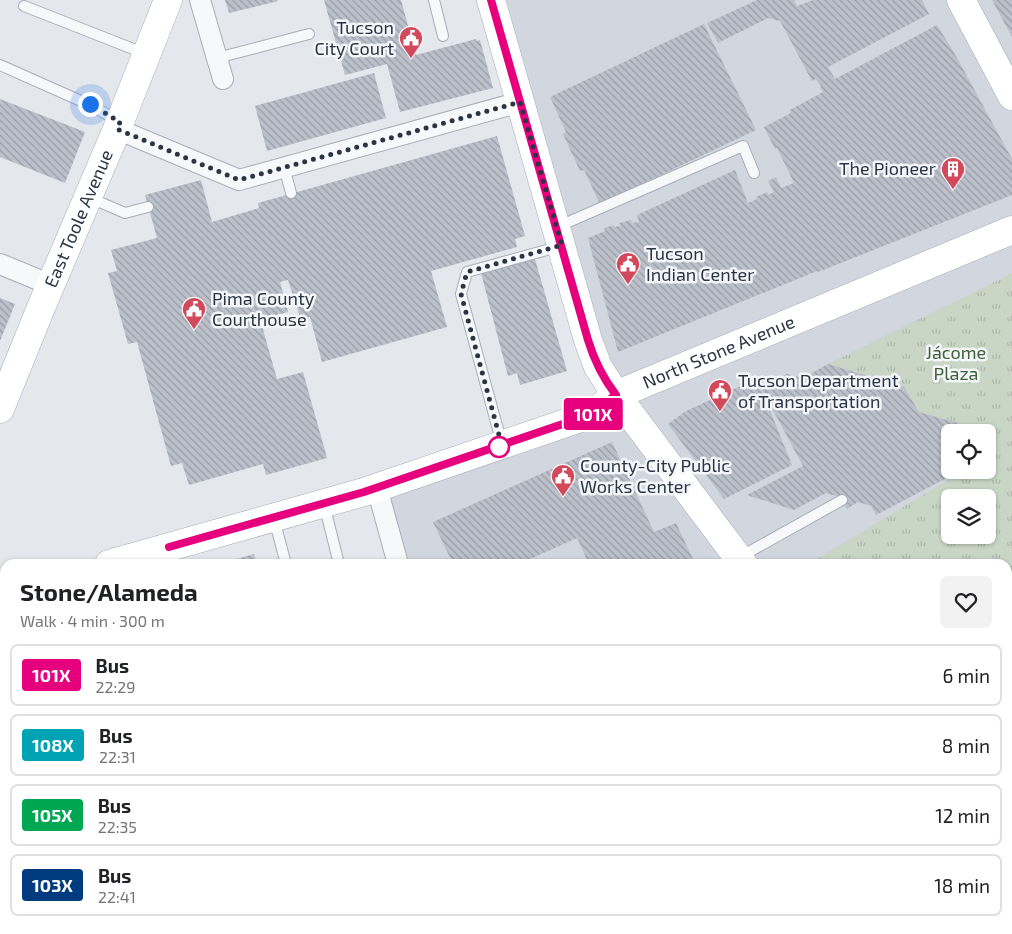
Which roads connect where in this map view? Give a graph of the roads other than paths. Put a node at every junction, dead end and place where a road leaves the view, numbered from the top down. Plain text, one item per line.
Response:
1 (168, 0) edge
2 (200, 0) edge
3 (434, 0) edge
4 (491, 0) edge
5 (961, 0) edge
6 (24, 6) dead end
7 (309, 34) dead end
8 (443, 36) dead end
9 (146, 54) junction
10 (217, 58) junction
11 (0, 65) edge
12 (223, 79) dead end
13 (1012, 96) edge
14 (520, 102) junction
15 (118, 125) junction
16 (284, 167) junction
17 (754, 173) dead end
18 (291, 193) dead end
19 (88, 197) junction
20 (148, 207) dead end
21 (1012, 230) edge
22 (559, 236) junction
23 (0, 264) edge
24 (51, 285) junction
25 (616, 395) junction
26 (0, 409) edge
27 (502, 446) junction
28 (377, 488) junction
29 (842, 500) dead end
30 (324, 503) junction
31 (273, 518) junction
32 (127, 559) edge
33 (285, 559) edge
34 (338, 559) edge
35 (397, 559) edge
36 (736, 559) edge
37 (743, 559) edge

1 - 9 street, East Toole Avenue
2 - 10 street
3 - 8 lane
4 - 14 street
5 - 13 street
6 - 9 lane
7 - 10 lane
9 - 15 street, East Toole Avenue
10 - 12 street
11 - 15 lane
14 - 16 street
14 - 22 street
15 - 16 street
15 - 19 street, East Toole Avenue
16 - 18 lane
17 - 22 lane
19 - 20 lane
19 - 24 street, East Toole Avenue
21 - 25 street, North Stone Avenue
22 - 25 street
22 - 27 lane
23 - 24 street
24 - 26 street, East Toole Avenue
25 - 27 street, North Stone Avenue
25 - 36 street
27 - 28 street, North Stone Avenue
28 - 30 street, North Stone Avenue
28 - 35 street
29 - 37 lane
30 - 31 street, North Stone Avenue
30 - 34 lane
31 - 32 street, North Stone Avenue
31 - 33 lane

